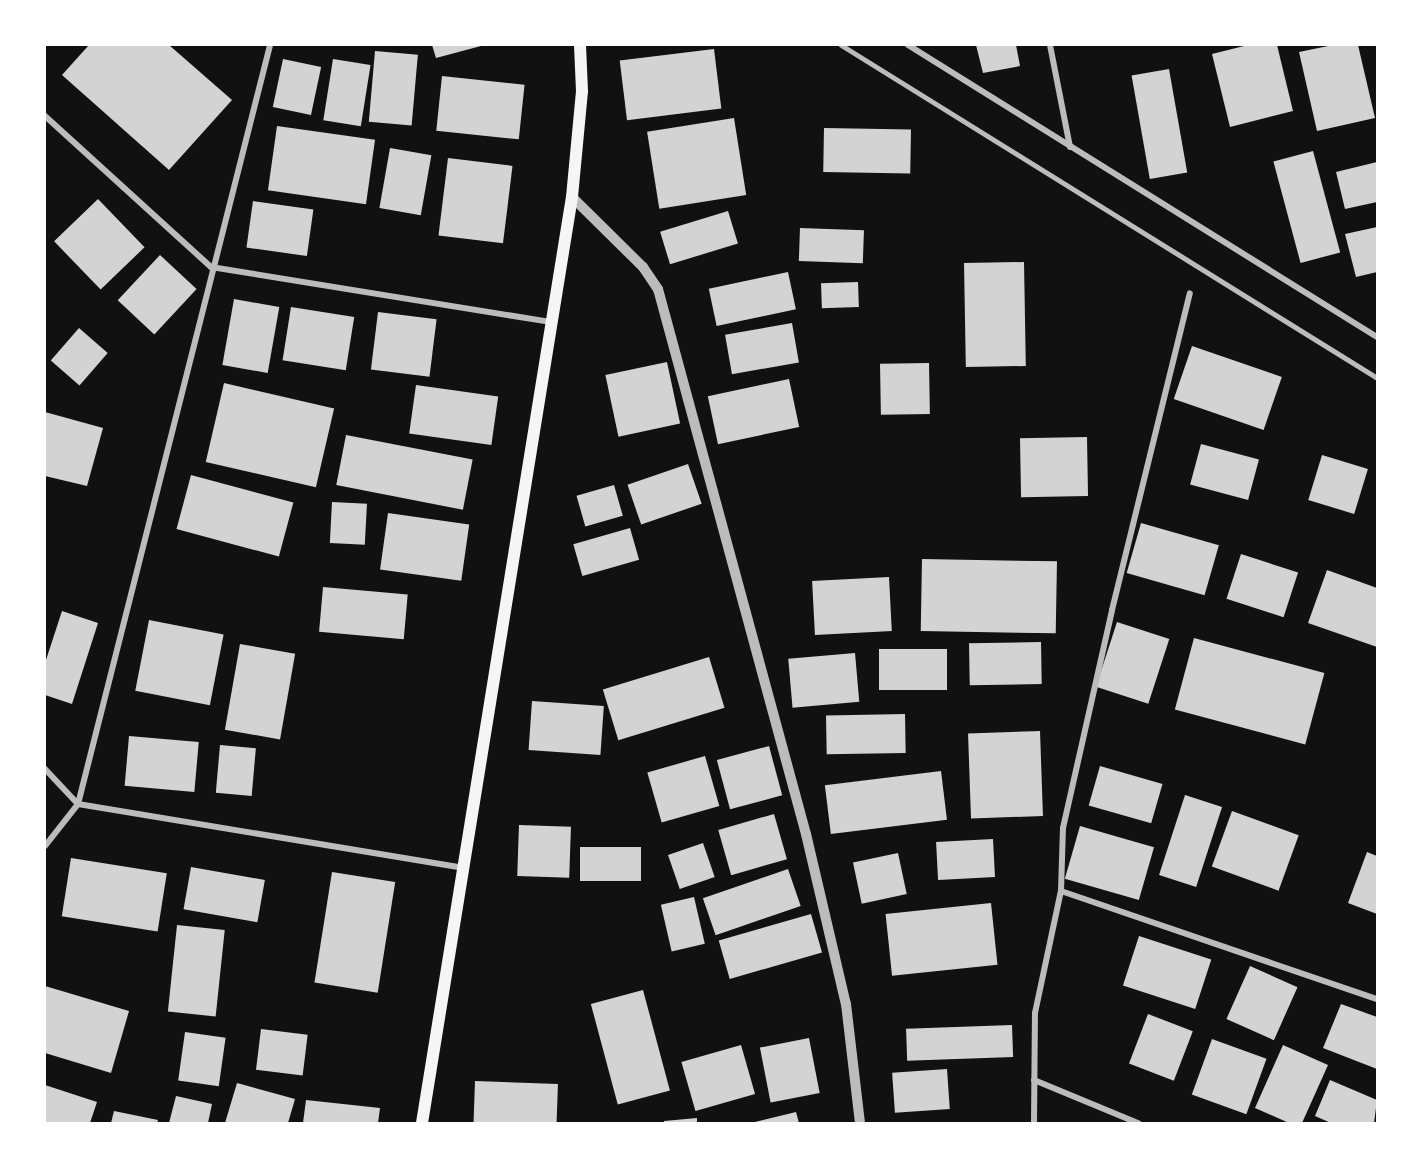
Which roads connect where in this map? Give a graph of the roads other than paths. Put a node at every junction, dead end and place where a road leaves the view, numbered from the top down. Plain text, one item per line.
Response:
1 (270, 45) edge
2 (580, 45) edge
3 (841, 45) edge
4 (908, 45) edge
5 (1050, 45) edge
6 (45, 116) edge
7 (1070, 147) junction
8 (572, 197) junction
9 (211, 267) junction
10 (1190, 293) dead end
11 (552, 322) junction
12 (1377, 337) edge
13 (1377, 378) edge
14 (45, 769) edge
15 (78, 804) junction
16 (45, 846) edge
17 (463, 868) junction
18 (1061, 891) junction
19 (1377, 999) edge
20 (1034, 1080) junction
21 (422, 1123) edge
22 (860, 1123) edge
23 (1034, 1123) edge
24 (1138, 1123) edge

1 - 9 street
2 - 8 main road
3 - 13 street
4 - 7 street
5 - 7 street
6 - 9 street
7 - 12 street
8 - 11 main road
8 - 22 street
9 - 11 street
9 - 15 street
10 - 18 street
11 - 17 main road
14 - 15 street
15 - 16 street
15 - 17 street
17 - 21 main road
18 - 19 street
18 - 20 street
20 - 23 street
20 - 24 street

